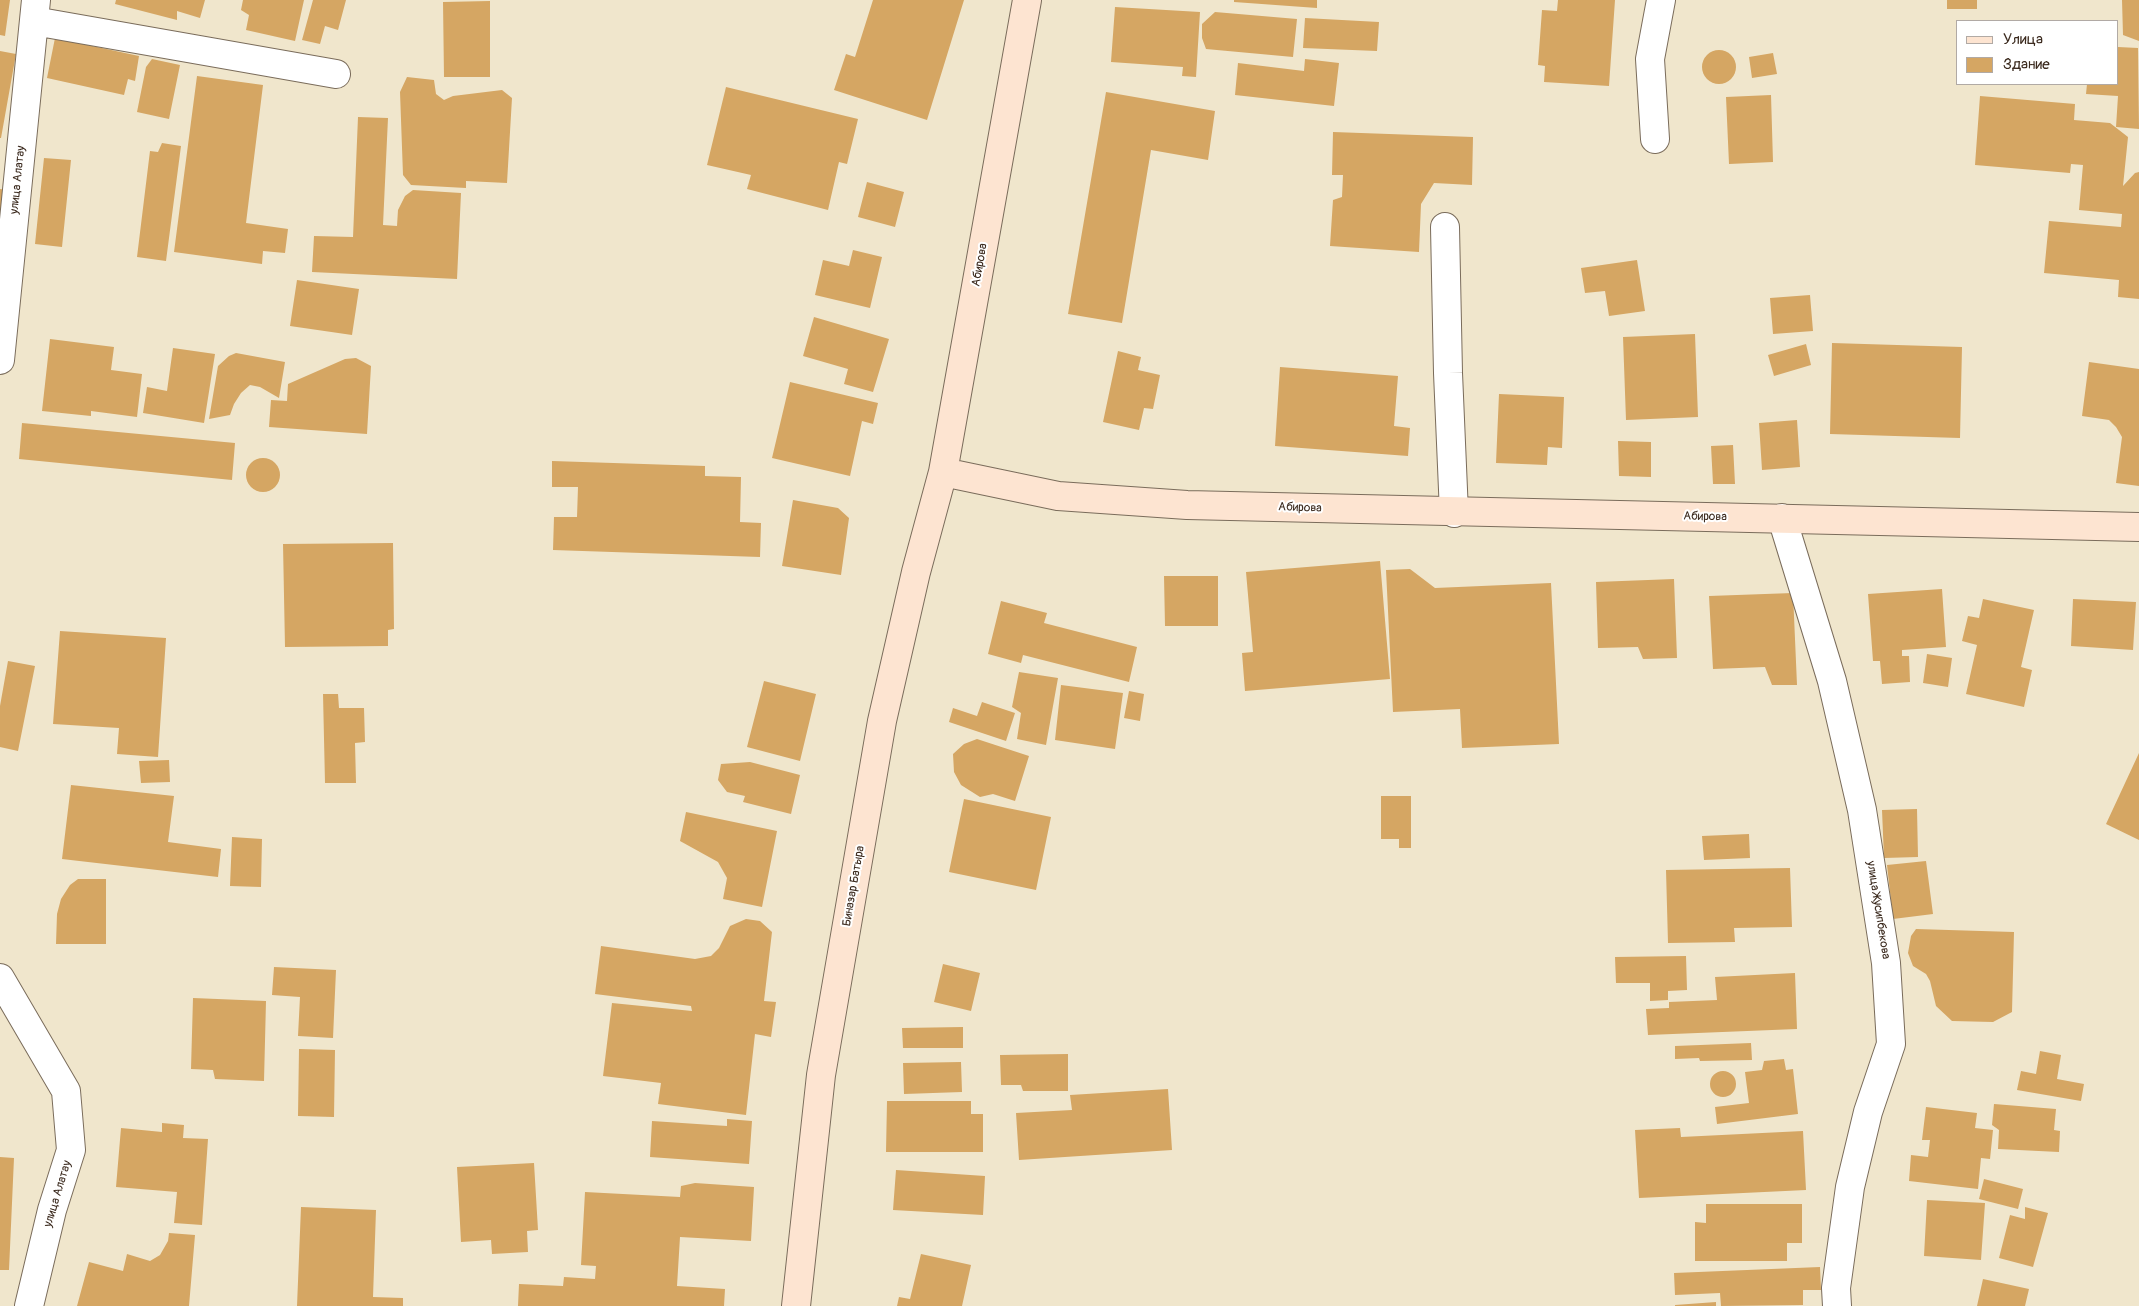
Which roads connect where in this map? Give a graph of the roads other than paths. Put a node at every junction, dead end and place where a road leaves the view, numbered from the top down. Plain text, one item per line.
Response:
1 (1027, 0) edge
2 (1661, 0) edge
3 (35, 11) edge
4 (336, 74) dead end
5 (1655, 139) dead end
6 (1445, 227) dead end
7 (0, 360) edge
8 (943, 472) junction
9 (1454, 512) junction
10 (1782, 518) junction
11 (2139, 527) edge
12 (0, 978) edge
13 (29, 1306) edge
14 (796, 1306) edge
15 (1837, 1306) edge

1 - 8 main road, Абирова
2 - 5 street
3 - 4 street
3 - 7 street, улица Алатау
6 - 9 street
8 - 9 main road, Абирова
8 - 14 main road, Биназар Батыра
9 - 10 main road, Абирова
10 - 11 main road, Абирова
10 - 15 street, улица Жусипбекова
12 - 13 street, улица Алатау

